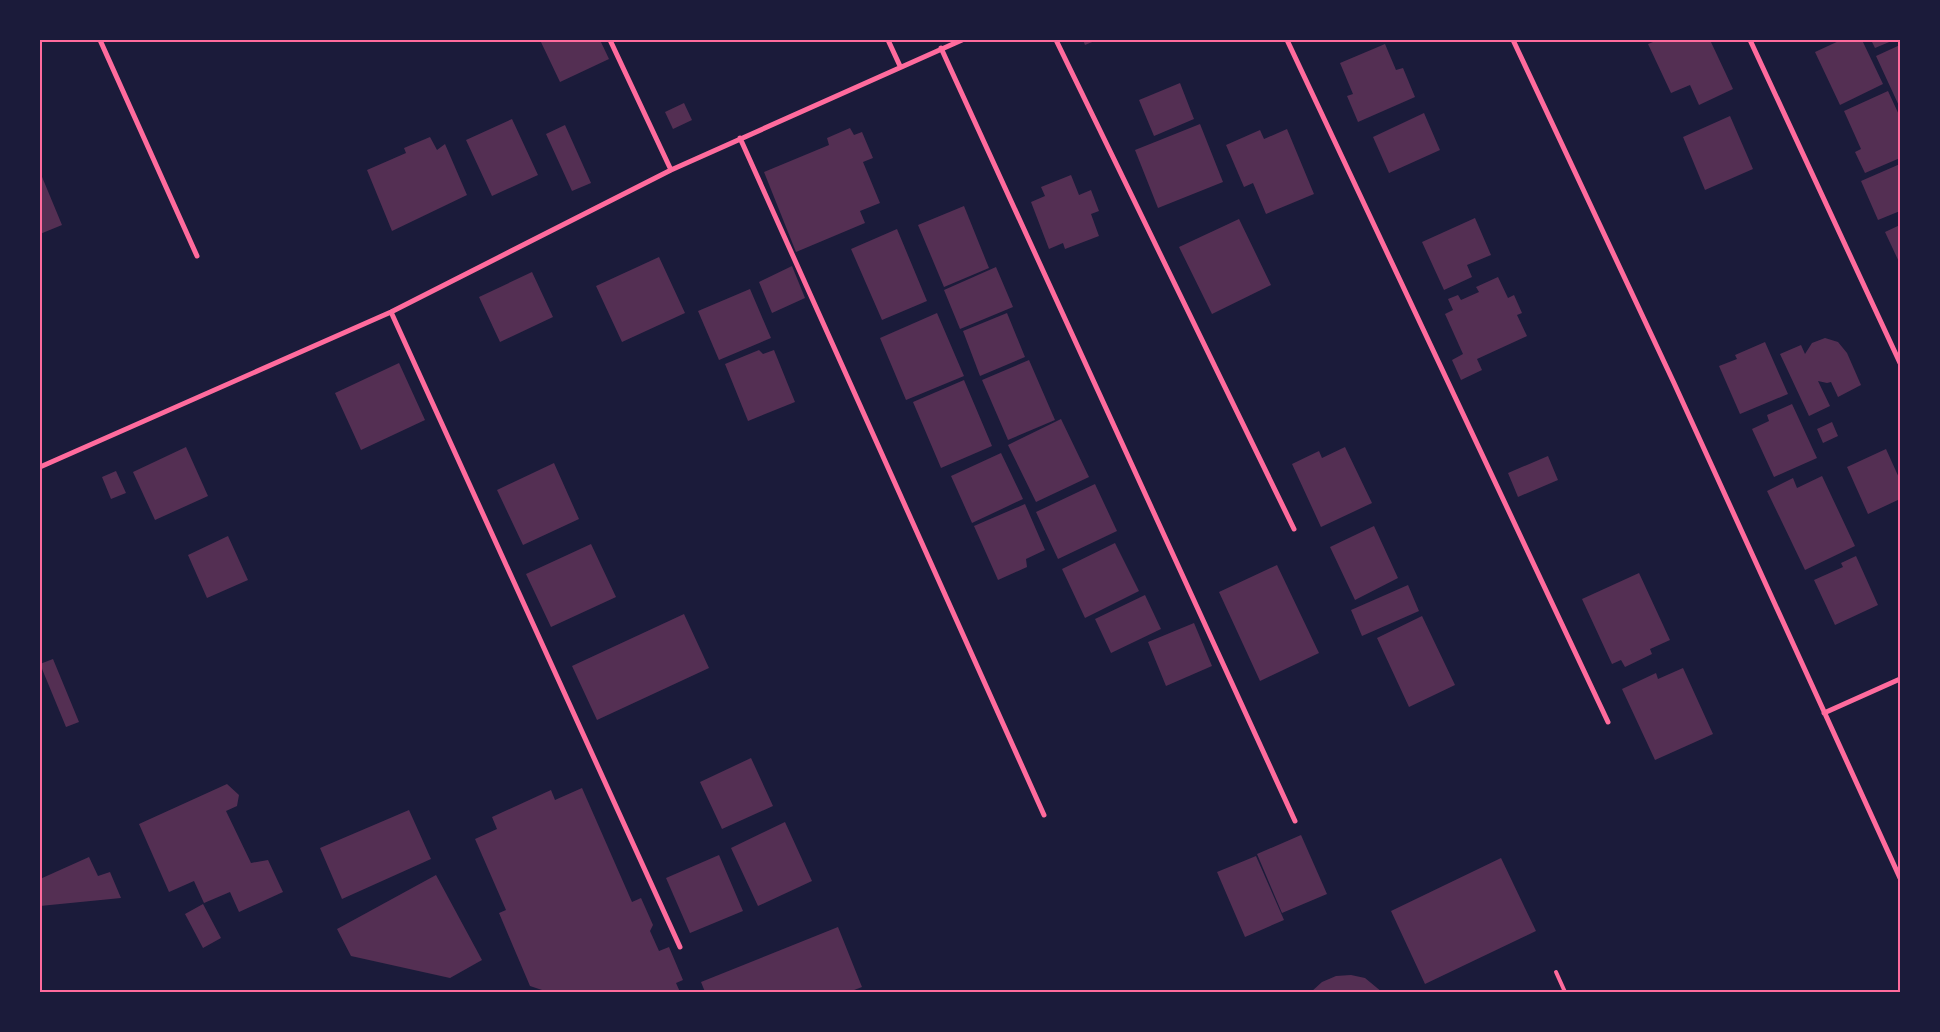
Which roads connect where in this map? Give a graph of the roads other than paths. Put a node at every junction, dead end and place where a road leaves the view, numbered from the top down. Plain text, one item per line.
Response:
1 (100, 40) edge
2 (610, 40) edge
3 (888, 40) edge
4 (962, 40) edge
5 (1056, 40) edge
6 (1288, 40) edge
7 (1513, 40) edge
8 (1750, 40) edge
9 (941, 48) junction
10 (900, 66) junction
11 (740, 138) junction
12 (671, 170) junction
13 (197, 256) dead end
14 (390, 312) junction
15 (1900, 363) edge
16 (40, 467) edge
17 (1294, 529) dead end
18 (1900, 679) edge
19 (1824, 713) junction
20 (1608, 722) dead end
21 (1044, 815) dead end
22 (1295, 821) dead end
23 (1900, 878) edge
24 (680, 947) dead end
25 (1556, 972) dead end
26 (1565, 992) edge

1 - 13 street
2 - 12 street
3 - 10 street
4 - 9 street
5 - 17 street
6 - 20 street
7 - 19 street
8 - 15 street
9 - 10 street
9 - 22 street
10 - 11 street
11 - 12 street
11 - 21 street
12 - 14 street
14 - 16 street
14 - 24 street
18 - 19 street
19 - 23 street
25 - 26 lane

